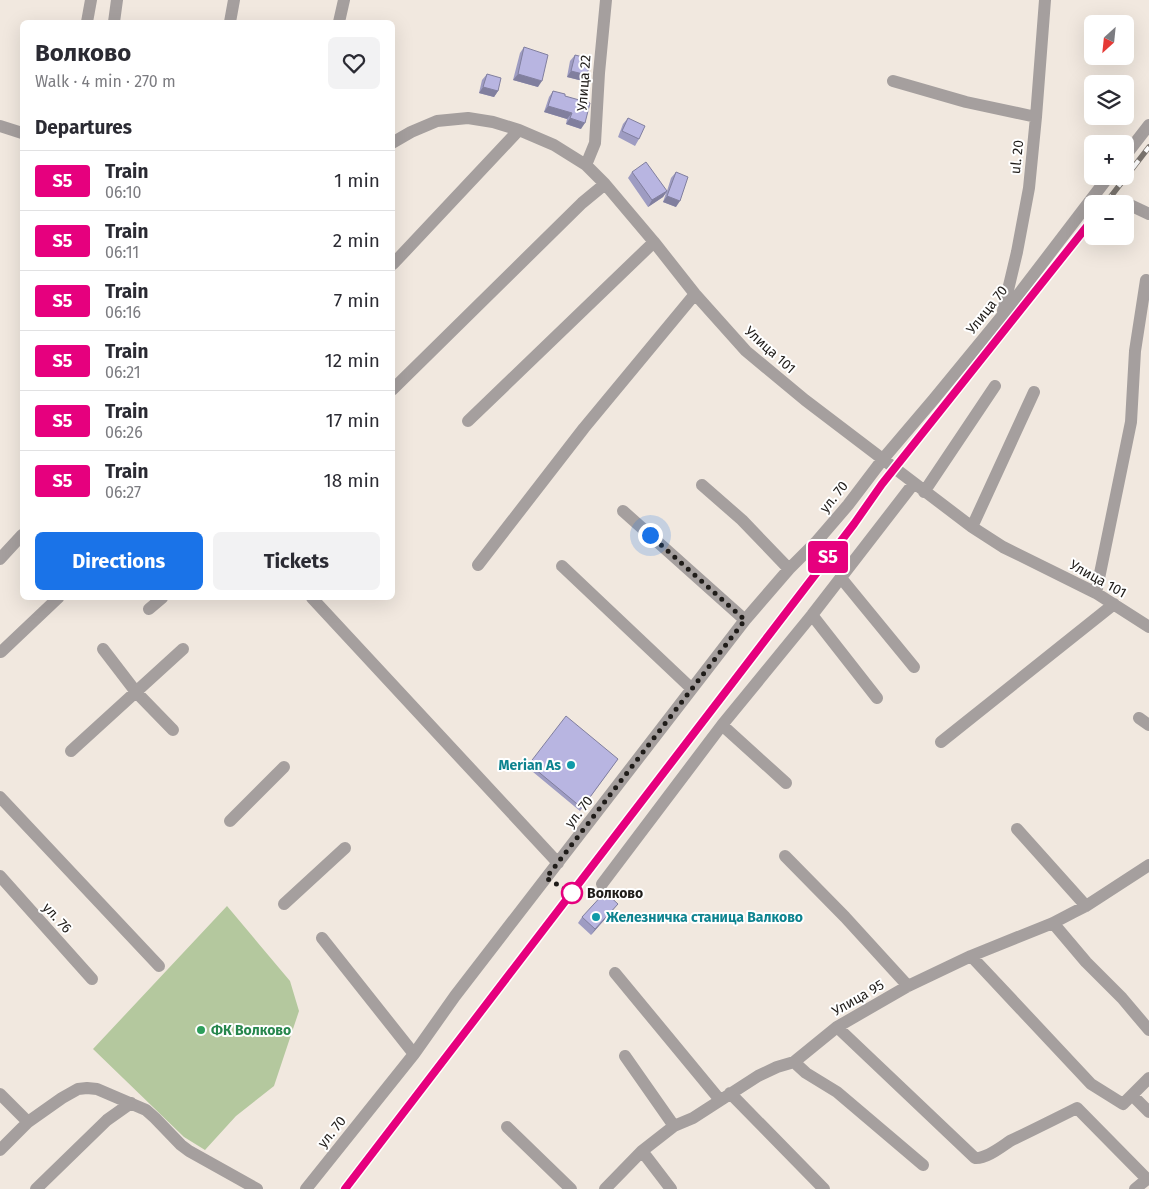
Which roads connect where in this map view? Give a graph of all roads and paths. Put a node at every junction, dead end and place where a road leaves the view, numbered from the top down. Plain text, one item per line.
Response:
1 (91, 0) edge
2 (117, 0) edge
3 (234, 0) edge
4 (344, 0) edge
5 (606, 0) edge
6 (1045, 0) edge
7 (87, 20) edge
8 (114, 20) edge
9 (230, 20) edge
10 (339, 20) edge
11 (893, 81) dead end
12 (1036, 117) junction
13 (1149, 125) edge
14 (0, 126) edge
15 (520, 130) junction
16 (20, 132) edge
17 (395, 142) edge
18 (1134, 144) edge
19 (586, 165) junction
20 (605, 184) junction
21 (1102, 185) edge
22 (1134, 207) edge
23 (1149, 214) edge
24 (654, 242) junction
25 (395, 262) edge
26 (1146, 280) dead end
27 (695, 294) junction
28 (1002, 316) junction
29 (995, 386) dead end
30 (395, 387) edge
31 (1034, 392) dead end
32 (468, 421) dead end
33 (883, 459) junction
34 (702, 485) dead end
35 (919, 488) junction
36 (623, 511) dead end
37 (972, 527) junction
38 (20, 537) edge
39 (0, 559) edge
40 (478, 565) dead end
41 (562, 566) dead end
42 (788, 569) junction
43 (841, 578) junction
44 (1096, 593) junction
45 (56, 600) edge
46 (160, 600) edge
47 (314, 600) edge
48 (1114, 604) junction
49 (149, 609) dead end
50 (812, 615) junction
51 (745, 620) junction
52 (1149, 626) edge
53 (103, 649) dead end
54 (183, 649) dead end
55 (1, 652) edge
56 (914, 667) dead end
57 (692, 689) junction
58 (136, 692) junction
59 (877, 698) dead end
60 (722, 726) junction
61 (173, 730) dead end
62 (941, 742) dead end
63 (71, 751) dead end
64 (284, 767) dead end
65 (786, 783) dead end
66 (0, 797) edge
67 (230, 821) dead end
68 (1017, 829) dead end
69 (345, 848) dead end
70 (785, 856) dead end
71 (558, 864) junction
72 (1149, 865) edge
73 (0, 876) edge
74 (602, 884) dead end
75 (284, 904) dead end
76 (1086, 906) junction
77 (1053, 923) junction
78 (322, 938) dead end
79 (971, 956) junction
80 (159, 966) dead end
81 (615, 973) dead end
82 (92, 979) dead end
83 (908, 986) junction
84 (837, 1027) junction
85 (1149, 1030) edge
86 (414, 1054) junction
87 (625, 1056) dead end
88 (794, 1062) junction
89 (1149, 1078) edge
90 (0, 1094) edge
91 (1132, 1095) junction
92 (725, 1097) junction
93 (131, 1103) junction
94 (1149, 1112) edge
95 (28, 1122) junction
96 (674, 1126) junction
97 (507, 1127) dead end
98 (0, 1150) edge
99 (642, 1151) junction
100 (923, 1165) dead end
101 (36, 1189) edge
102 (257, 1189) edge
103 (306, 1189) edge
104 (571, 1189) edge
105 (605, 1189) edge
106 (671, 1189) edge
107 (824, 1189) edge
108 (1136, 1189) edge

1 - 7 street
2 - 8 street
3 - 9 street
4 - 10 street
5 - 19 street, Улица 22
6 - 12 street, ul. 20
11 - 12 street
12 - 28 street, ul. 20
13 - 18 street
14 - 16 street
15 - 17 street, Улица 101
15 - 19 street, Улица 101
15 - 25 street
19 - 20 street, Улица 101
20 - 24 street, Улица 101
20 - 30 street
21 - 28 street, Улица 70
22 - 23 street
24 - 27 street, Улица 101
24 - 32 street
26 - 44 street
27 - 33 street, Улица 101
27 - 40 street
28 - 33 street, Улица 70
29 - 35 street
31 - 37 street
33 - 35 street, Улица 101
33 - 42 street, ул. 70
34 - 42 street
35 - 37 street, Улица 101
35 - 43 street
36 - 51 street
37 - 44 street, Улица 101
38 - 39 street
41 - 57 street
42 - 51 street, ул. 70
43 - 50 street
43 - 56 street
44 - 48 street, Улица 101
45 - 55 street
46 - 49 street
47 - 71 street
48 - 52 street, Улица 101
48 - 62 street
50 - 59 street
50 - 60 street
51 - 57 street, ул. 70
53 - 58 street
54 - 58 street
57 - 71 street, ул. 70
58 - 61 street
58 - 63 street
60 - 65 street
60 - 74 street
64 - 67 street
66 - 80 street
68 - 76 street
69 - 75 street
70 - 83 street
71 - 86 street, ул. 70
72 - 76 street, Улица 95
73 - 82 street, ул. 76
76 - 77 street, Улица 95
77 - 79 street, Улица 95
77 - 85 street
78 - 86 street
79 - 83 street, Улица 95
79 - 91 street
81 - 92 street
83 - 84 street, Улица 95
84 - 88 street, Улица 95
84 - 108 street
86 - 103 street, ул. 70
87 - 96 street
88 - 92 street, Улица 95
88 - 100 street
89 - 91 street
90 - 95 street
91 - 94 street
92 - 96 street, Улица 95
92 - 107 street
93 - 95 street
93 - 101 street
93 - 102 street
95 - 98 street
96 - 99 street, Улица 95
97 - 104 street
99 - 105 street, Улица 95
99 - 106 street

